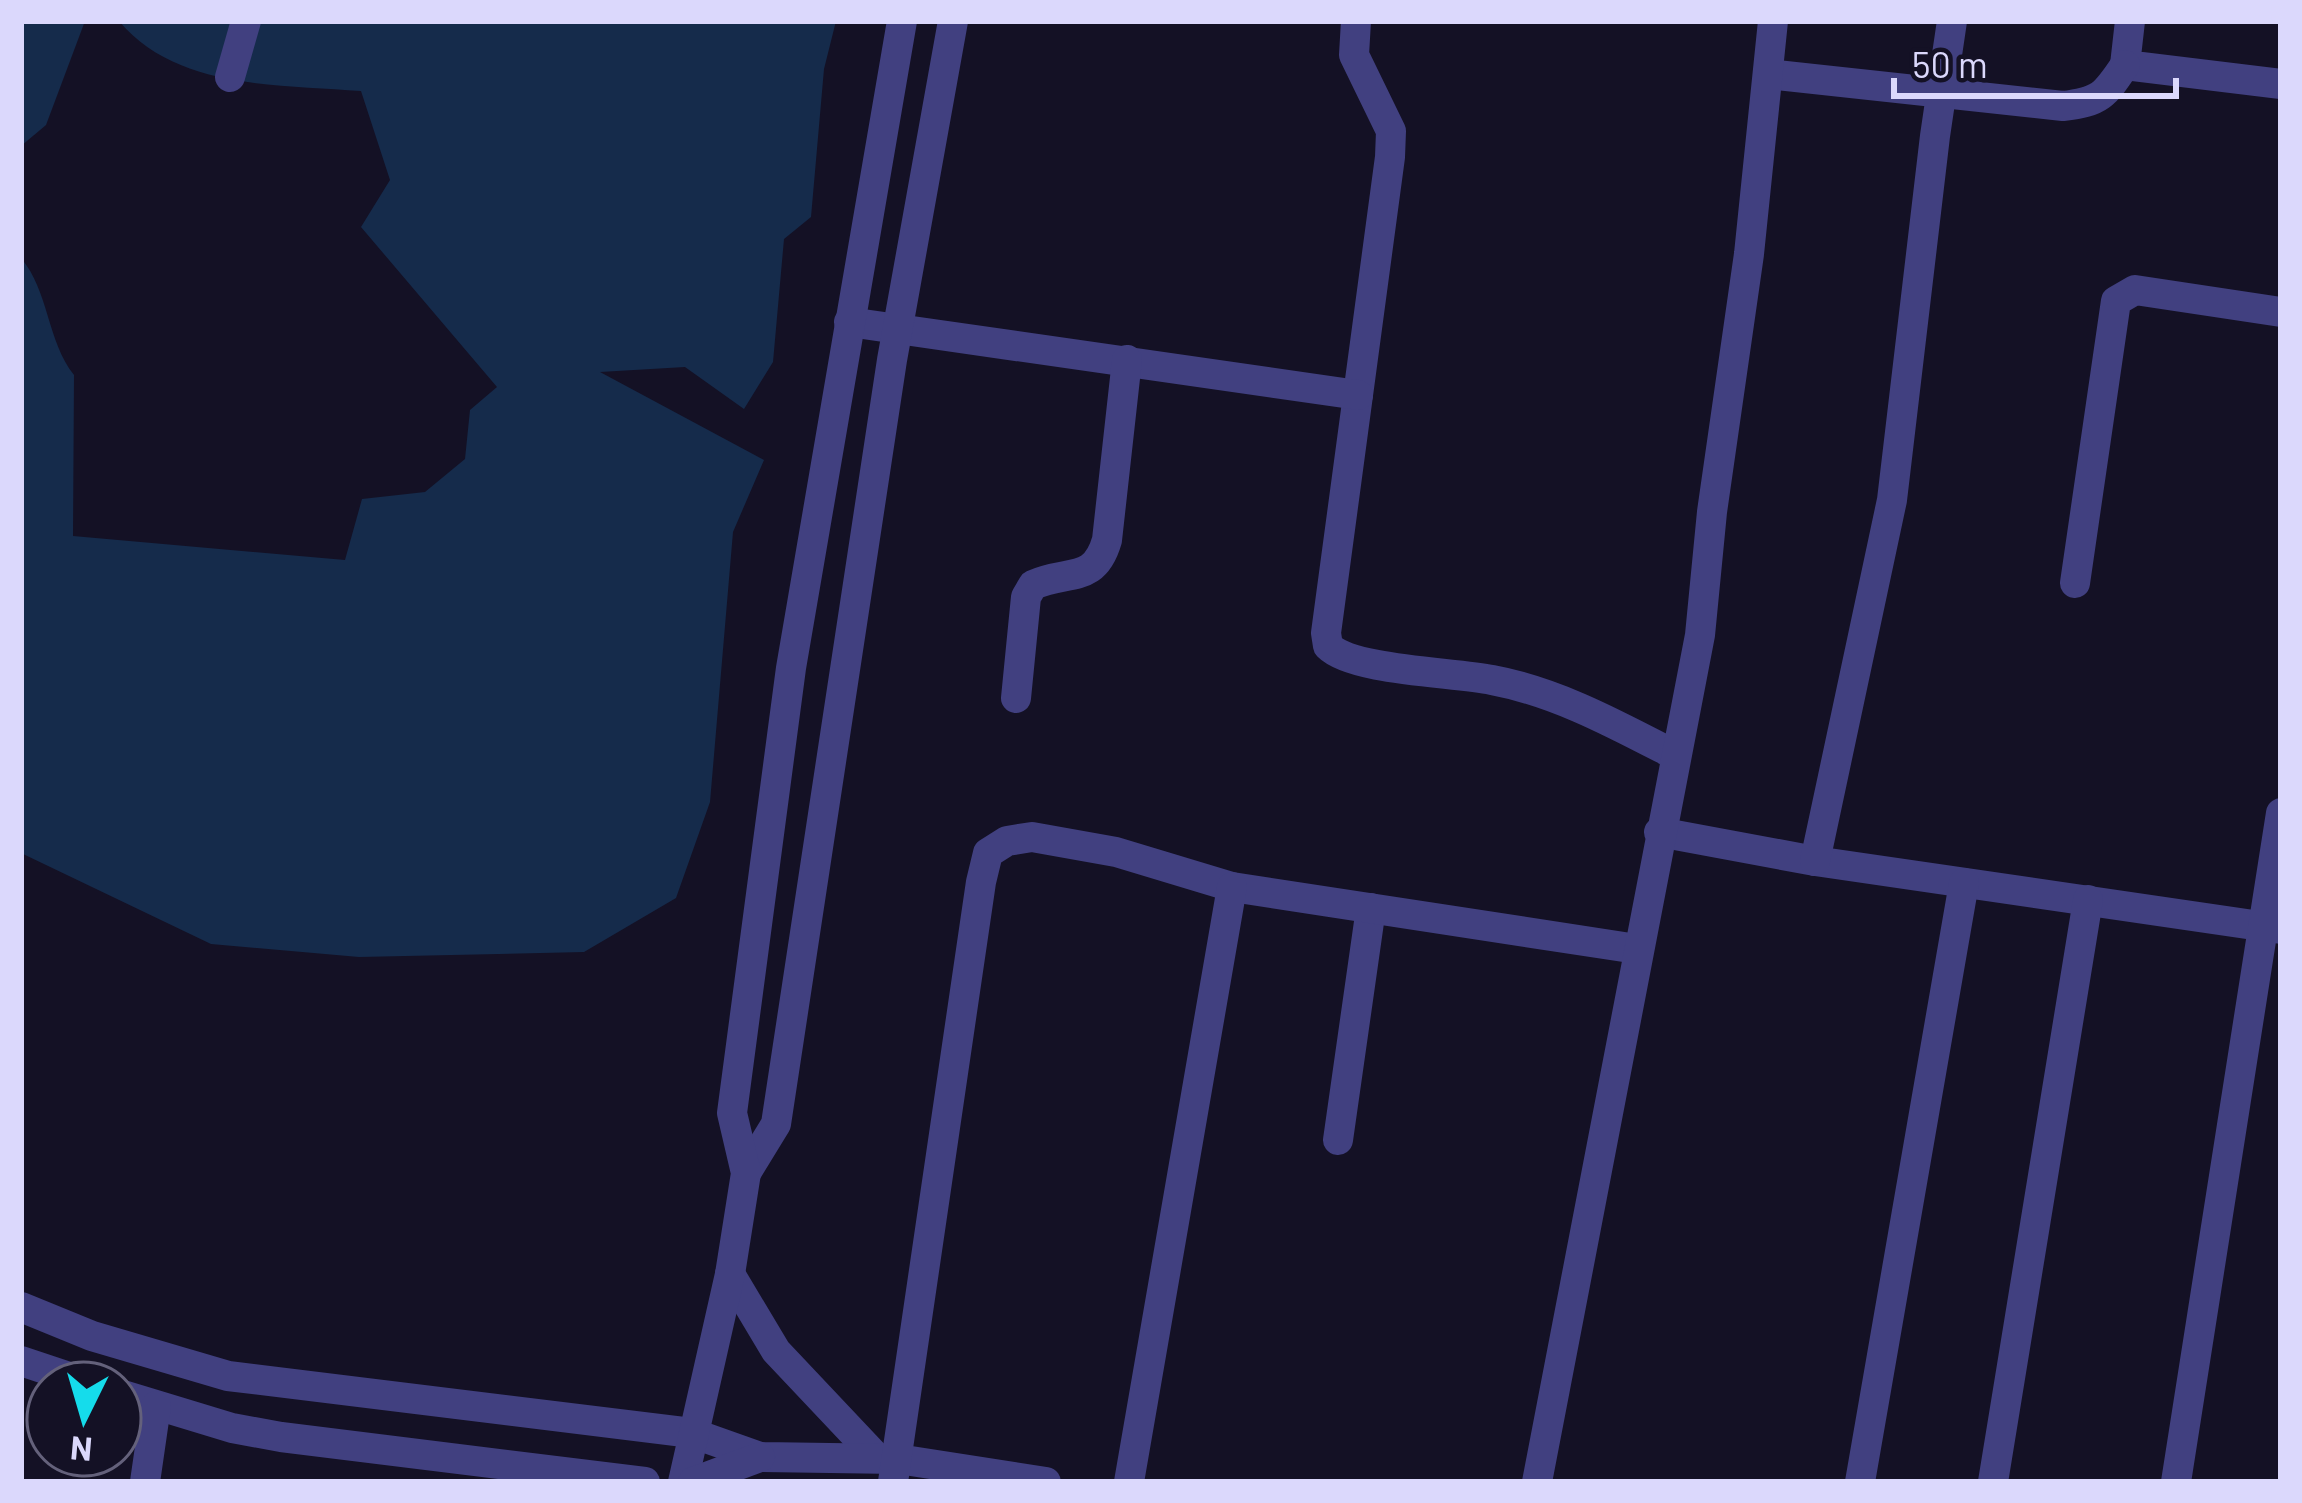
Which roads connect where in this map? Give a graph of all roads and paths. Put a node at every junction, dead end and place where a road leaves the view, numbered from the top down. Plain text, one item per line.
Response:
1 (245, 21) edge
2 (902, 21) edge
3 (953, 21) edge
4 (1356, 21) edge
5 (1773, 21) edge
6 (1952, 21) edge
7 (2130, 21) edge
8 (2125, 65) junction
9 (1768, 74) junction
10 (230, 77) dead end
11 (2281, 84) edge
12 (1941, 90) junction
13 (2281, 312) edge
14 (849, 322) junction
15 (898, 327) junction
16 (1127, 361) junction
17 (1358, 395) junction
18 (2075, 583) dead end
19 (1016, 698) dead end
20 (1676, 754) junction
21 (2281, 813) edge
22 (1659, 832) junction
23 (1815, 861) junction
24 (1964, 883) junction
25 (1232, 887) junction
26 (2088, 901) junction
27 (1371, 908) junction
28 (2273, 928) edge
29 (1637, 949) junction
30 (1338, 1141) dead end
31 (746, 1173) junction
32 (730, 1274) junction
33 (21, 1307) edge
34 (144, 1402) edge
35 (156, 1406) junction
36 (692, 1432) junction
37 (760, 1456) junction
38 (890, 1466) edge
39 (145, 1482) edge
40 (645, 1482) edge
41 (682, 1482) edge
42 (694, 1482) edge
43 (1046, 1482) edge
44 (1129, 1482) edge
45 (1537, 1482) edge
46 (1860, 1482) edge
47 (1993, 1482) edge
48 (2176, 1482) edge

1 - 10 street
2 - 14 street
3 - 15 street
4 - 17 street
5 - 9 street
6 - 12 street
7 - 8 street
8 - 11 street
8 - 12 street
9 - 12 street
9 - 20 street
12 - 23 street
13 - 18 street
14 - 15 street
14 - 31 street
15 - 16 street
15 - 31 street
16 - 17 street
16 - 19 street
17 - 20 street
20 - 22 street
21 - 28 street
22 - 23 street
22 - 29 street
23 - 24 street
24 - 26 street
24 - 46 street
25 - 27 street
25 - 38 street
25 - 44 street
26 - 28 street
26 - 47 street
27 - 29 street
27 - 30 street
28 - 48 street
29 - 45 street
31 - 32 street
32 - 36 street
32 - 38 street
33 - 36 street
34 - 35 street
35 - 39 street
35 - 40 street
36 - 37 street
36 - 41 street
37 - 38 street
37 - 42 street
38 - 43 street

